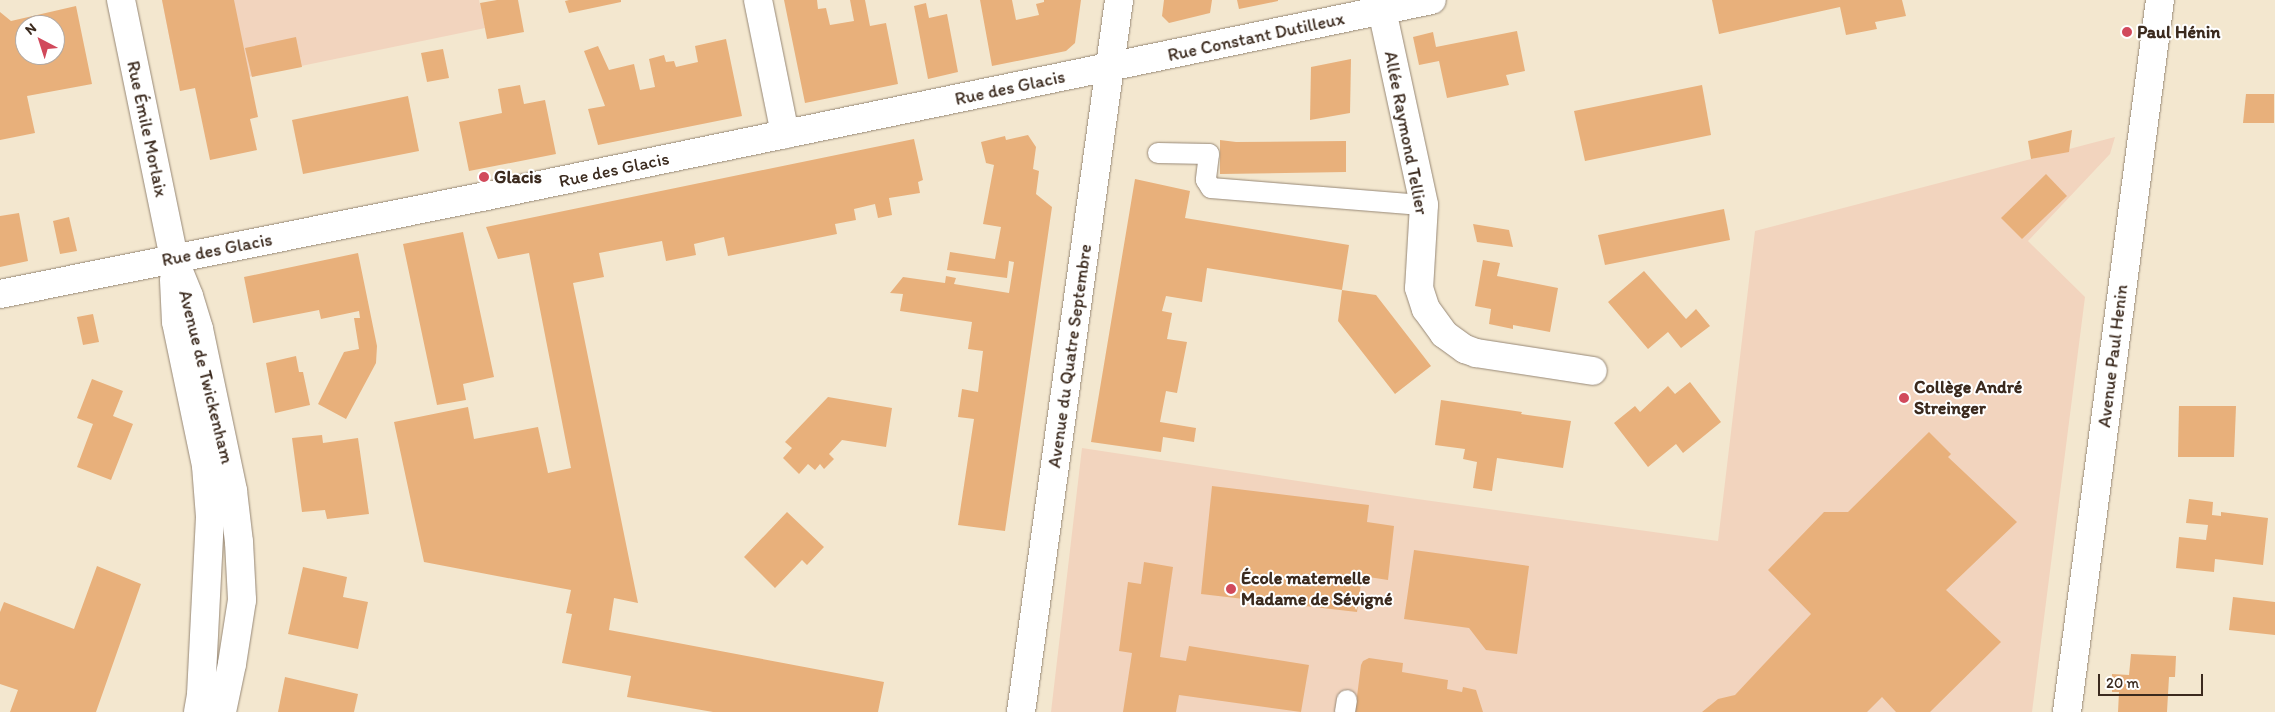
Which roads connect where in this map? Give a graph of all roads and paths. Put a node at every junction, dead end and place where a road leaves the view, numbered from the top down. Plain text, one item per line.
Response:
1 (121, 0) edge
2 (758, 0) edge
3 (1118, 0) edge
4 (1432, 0) edge
5 (2160, 0) edge
6 (1382, 10) junction
7 (1109, 67) junction
8 (785, 134) junction
9 (1158, 153) dead end
10 (1424, 205) junction
11 (174, 258) junction
12 (0, 294) edge
13 (1593, 371) dead end
14 (198, 712) edge
15 (222, 712) edge
16 (1021, 712) edge
17 (2067, 712) edge

1 - 11 street, Rue Émile Morlaix
2 - 8 street
3 - 7 street, Avenue du Quatre Septembre
4 - 6 street, Rue Constant Dutilleux
5 - 17 street, Avenue Paul Henin
6 - 7 street, Rue Constant Dutilleux
6 - 10 street, Allée Raymond Tellier
7 - 8 street, Rue des Glacis
7 - 16 street, Avenue du Quatre Septembre
8 - 11 street, Rue des Glacis
9 - 10 lane
10 - 13 street, Allée Raymond Tellier
11 - 12 street, Rue des Glacis
11 - 14 street, Avenue de Twickenham
11 - 15 street, Avenue de Twickenham

